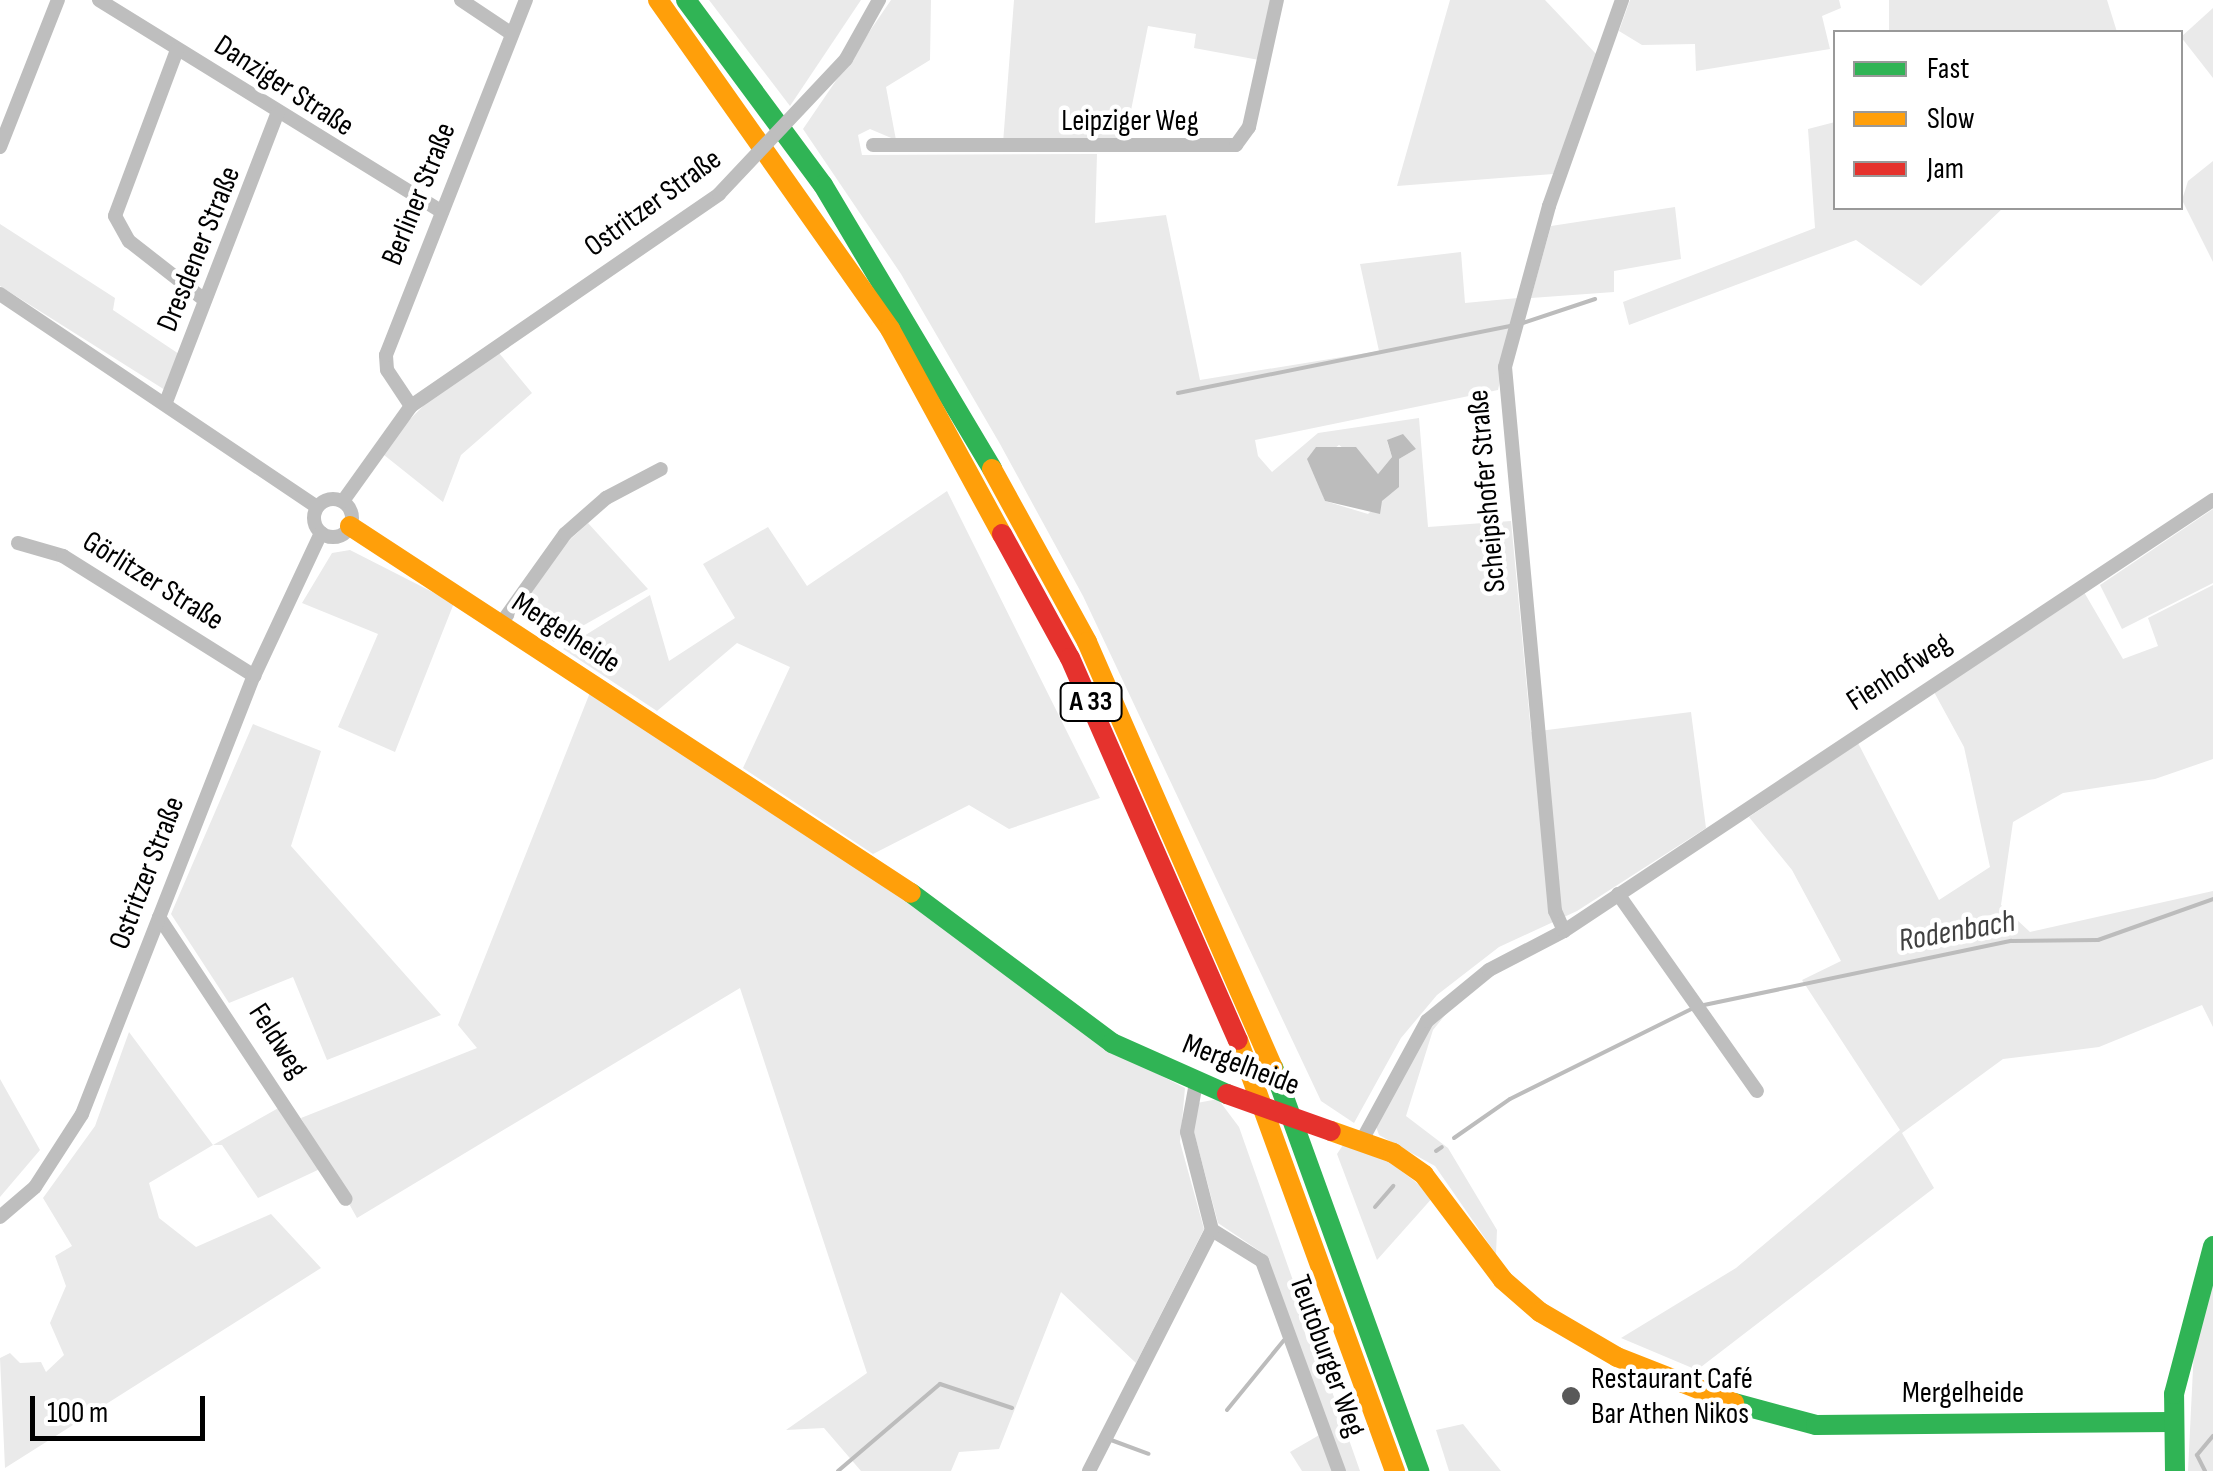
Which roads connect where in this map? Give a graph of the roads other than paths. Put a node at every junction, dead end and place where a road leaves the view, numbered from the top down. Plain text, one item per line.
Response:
1 (58, 0) edge
2 (99, 0) edge
3 (460, 0) edge
4 (526, 0) edge
5 (658, 0) edge
6 (686, 0) edge
7 (879, 0) edge
8 (1276, 0) edge
9 (1622, 0) edge
10 (512, 34) junction
11 (178, 50) junction
12 (6, 113) edge
13 (276, 114) junction
14 (873, 145) dead end
15 (0, 147) edge
16 (442, 212) junction
17 (0, 294) edge
18 (202, 298) junction
19 (166, 402) junction
20 (411, 406) junction
21 (661, 469) dead end
22 (2213, 500) edge
23 (343, 501) junction
24 (317, 506) junction
25 (350, 526) junction
26 (321, 533) junction
27 (18, 543) dead end
28 (500, 625) junction
29 (254, 676) junction
30 (1618, 894) junction
31 (159, 917) junction
32 (1564, 931) junction
33 (1196, 1083) junction
34 (1757, 1091) dead end
35 (1361, 1142) junction
36 (346, 1200) dead end
37 (0, 1217) edge
38 (1212, 1230) junction
39 (2213, 1246) edge
40 (2172, 1422) junction
41 (1088, 1471) edge
42 (1339, 1471) edge
43 (1396, 1471) edge
44 (1419, 1471) edge
45 (2175, 1471) edge

1 - 12 street
2 - 11 street, Danziger Straße
3 - 10 street
4 - 10 street, Berliner Straße
5 - 43 main road, A 33
6 - 44 main road, A 33
7 - 20 street, Ostritzer Straße, bridge
8 - 14 street, Leipziger Weg
9 - 32 street, Scheipshofer Straße
10 - 16 street, Berliner Straße
11 - 13 street, Danziger Straße
11 - 18 street
12 - 15 street
13 - 16 street, Danziger Straße
13 - 18 street, Dresdener Straße
16 - 20 street, Berliner Straße
17 - 19 street
18 - 19 street, Dresdener Straße
19 - 24 street
20 - 23 street, Ostritzer Straße
21 - 28 street
22 - 30 street, Fienhofweg
23 - 24 street
23 - 25 street
24 - 26 street
25 - 26 street
25 - 28 main road, Mergelheide
26 - 29 street, Ostritzer Straße
27 - 29 street, Görlitzer Straße
28 - 33 main road, Mergelheide
29 - 31 street, Ostritzer Straße
30 - 32 street, Fienhofweg
30 - 34 street
31 - 36 street, Feldweg
31 - 37 street, Ostritzer Straße
32 - 35 street, Fienhofweg
33 - 35 main road, Mergelheide, bridge
33 - 38 street
35 - 40 main road, Mergelheide
38 - 41 street
38 - 42 street, Teutoburger Weg
39 - 40 main road
40 - 45 main road

